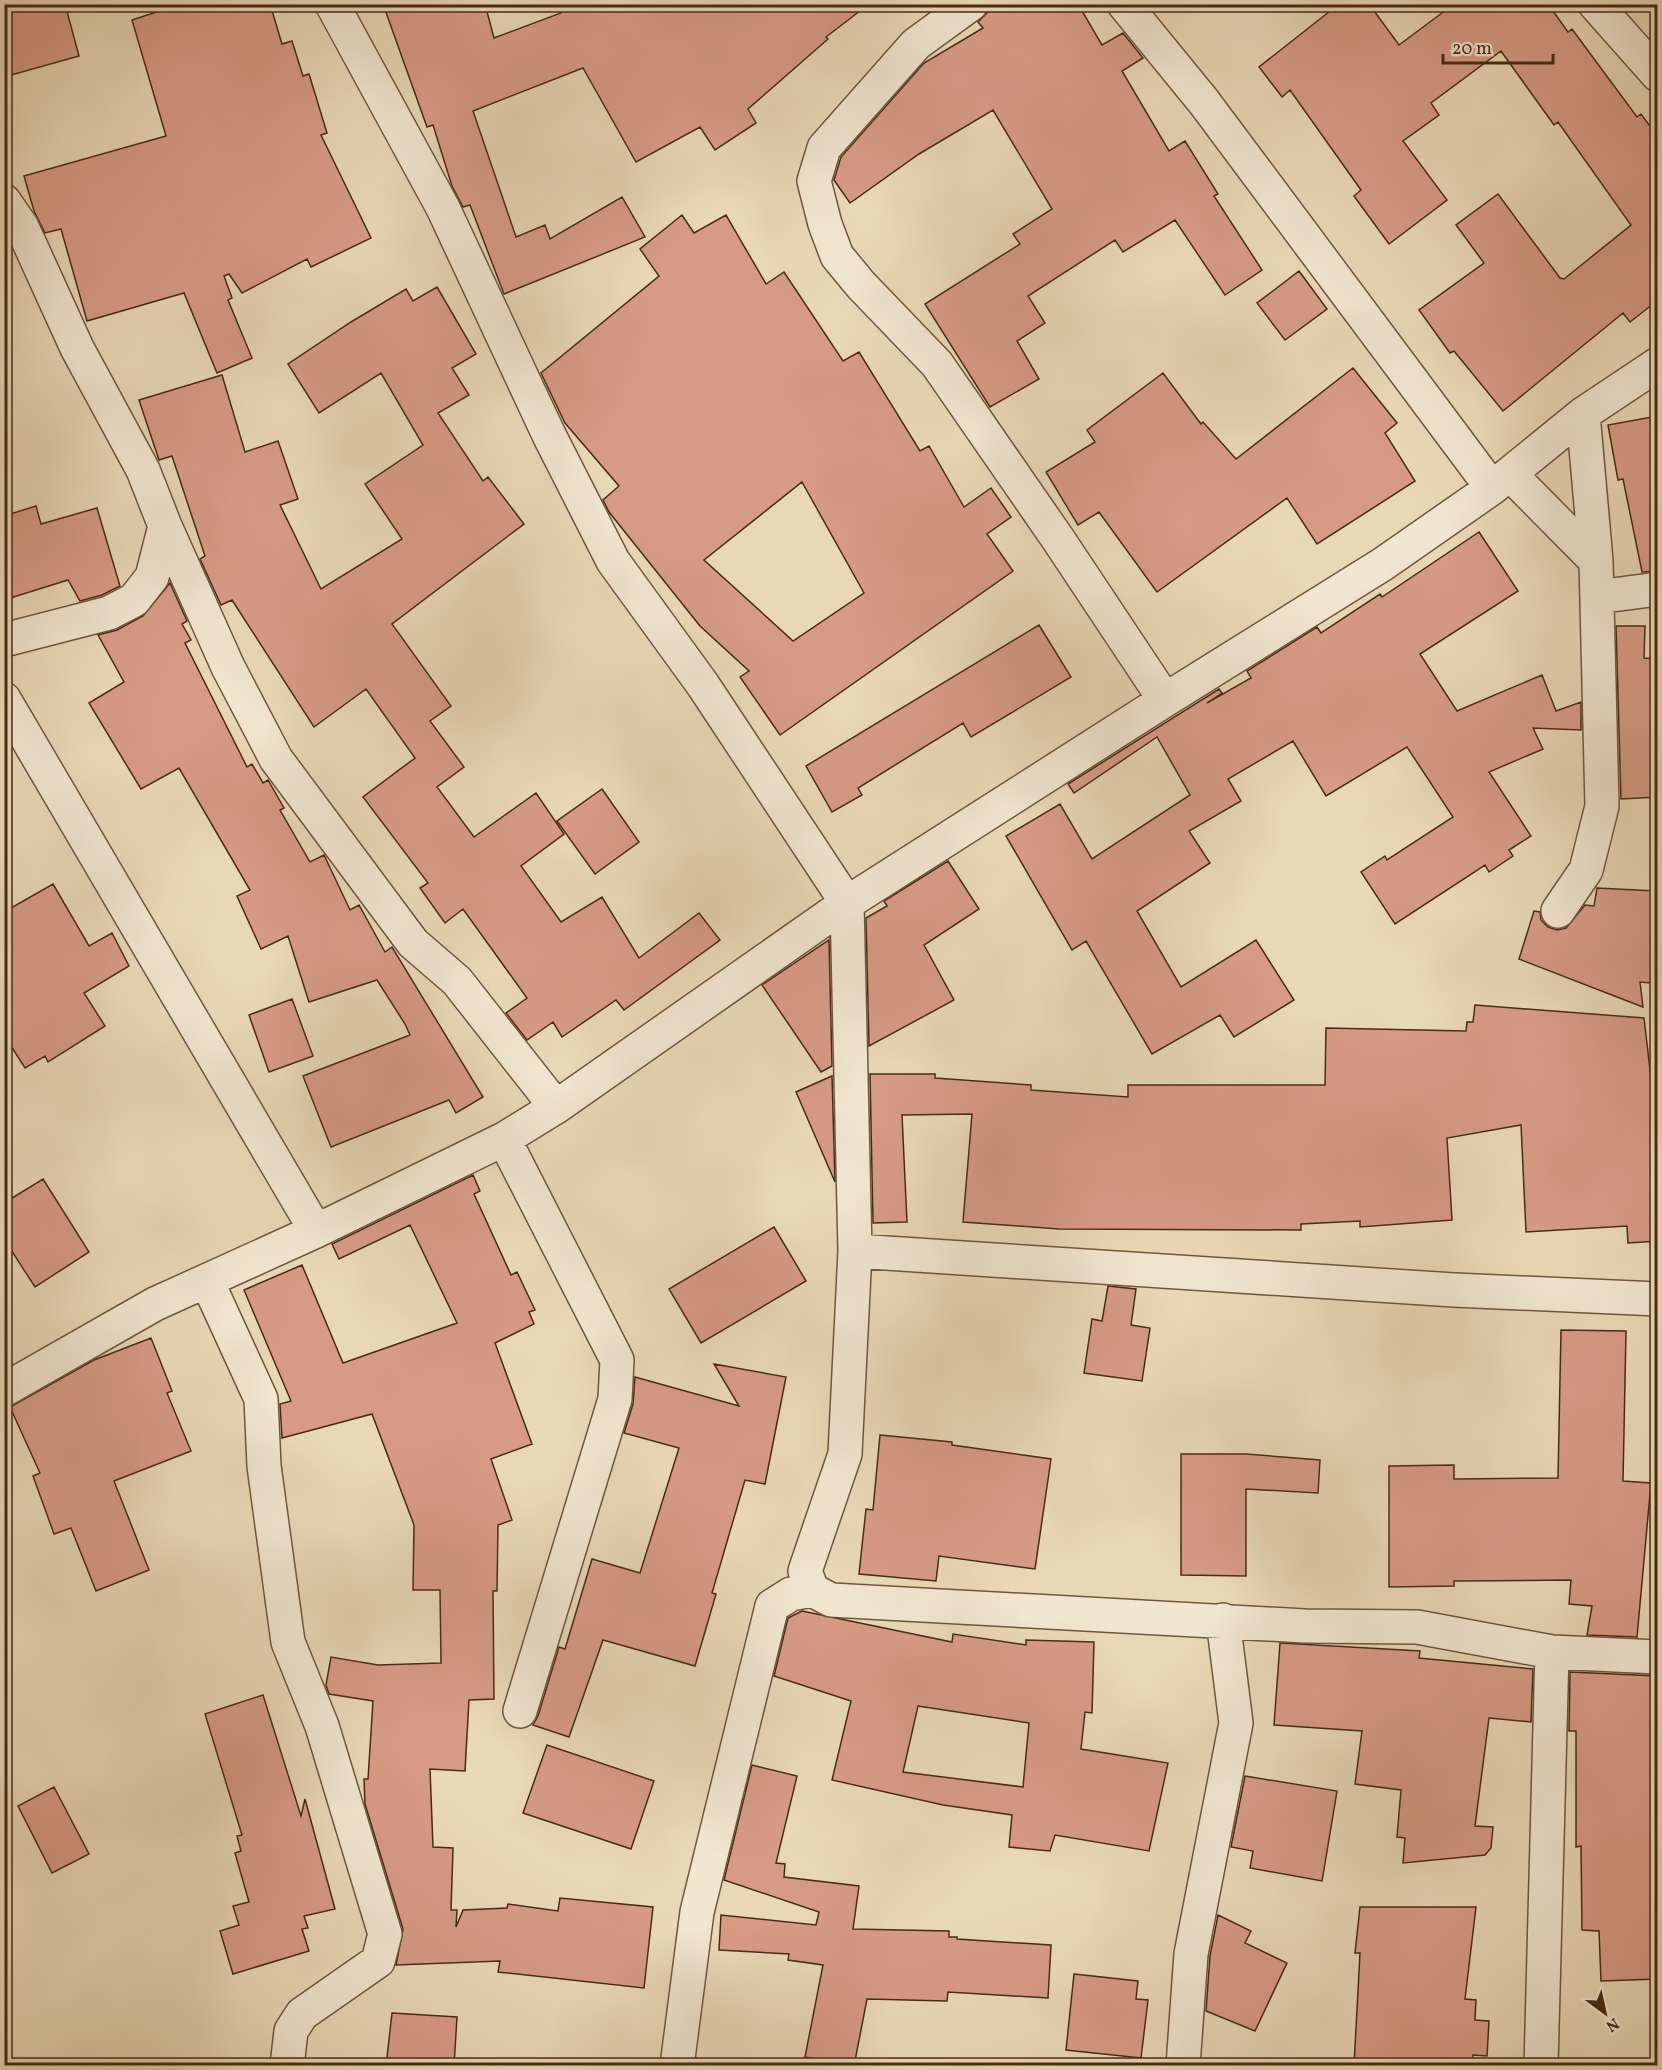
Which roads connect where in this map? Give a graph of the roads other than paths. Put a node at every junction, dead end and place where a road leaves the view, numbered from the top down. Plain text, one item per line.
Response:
1 (332, 4) edge
2 (971, 4) edge
3 (1124, 4) edge
4 (1596, 4) edge
5 (1658, 75) edge
6 (4, 201) edge
7 (1658, 364) edge
8 (1583, 414) junction
9 (1501, 481) junction
10 (165, 526) junction
11 (1596, 561) junction
12 (1658, 589) edge
13 (1596, 597) junction
14 (4, 640) edge
15 (4, 699) edge
16 (1165, 700) junction
17 (847, 903) junction
18 (1558, 911) dead end
19 (556, 1107) junction
20 (504, 1138) junction
21 (316, 1231) junction
22 (855, 1251) junction
23 (207, 1281) junction
24 (1658, 1299) edge
25 (4, 1390) edge
26 (812, 1590) junction
27 (1223, 1620) junction
28 (1552, 1652) junction
29 (1658, 1657) edge
30 (520, 1711) dead end
31 (287, 2066) edge
32 (677, 2066) edge
33 (1183, 2066) edge
34 (1541, 2066) edge

1 - 17 street
2 - 16 street
3 - 9 street
4 - 5 street
6 - 10 street
7 - 8 street
8 - 9 street
8 - 11 street
9 - 11 street
9 - 16 street
10 - 14 street
10 - 19 street
11 - 13 street
12 - 13 street
13 - 18 street
15 - 21 street
16 - 17 street
17 - 19 street
17 - 22 street
19 - 20 street
20 - 21 street
20 - 30 street
21 - 23 street
22 - 24 street
22 - 26 street
23 - 25 street
23 - 31 street
26 - 27 street
26 - 32 street
27 - 28 street
27 - 33 street
28 - 29 street
28 - 34 street

